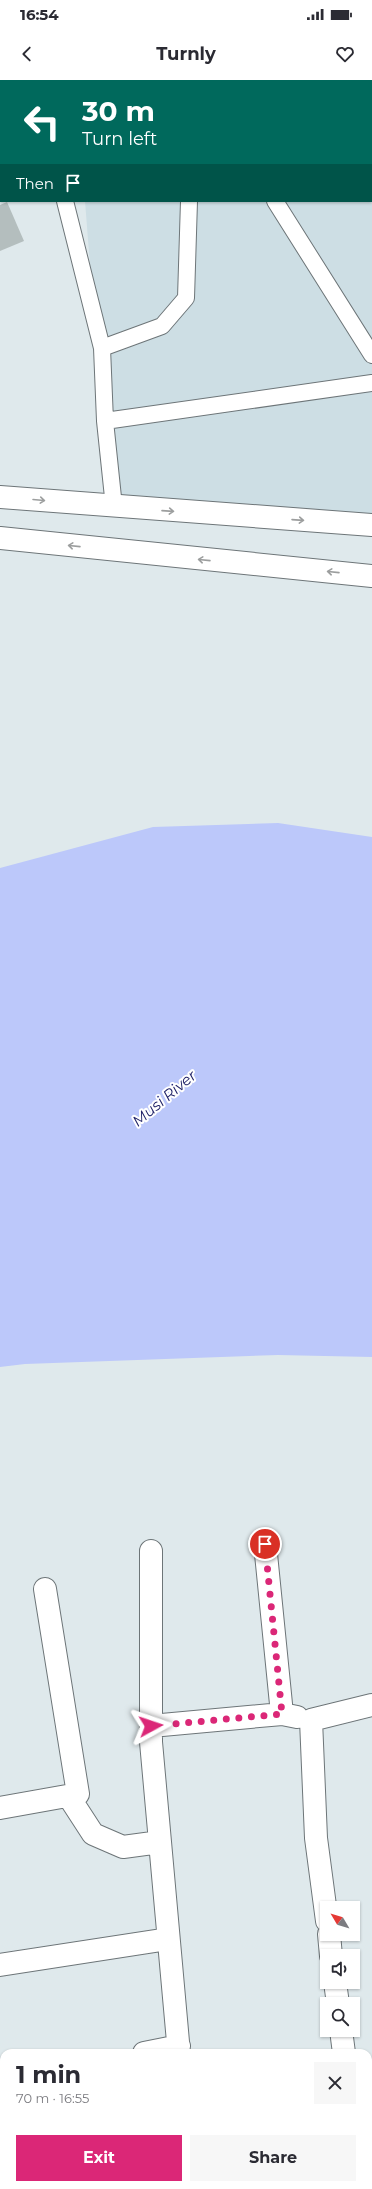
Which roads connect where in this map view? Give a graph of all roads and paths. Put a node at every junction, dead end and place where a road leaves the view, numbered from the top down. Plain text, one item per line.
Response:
1 (65, 202) edge
2 (189, 202) edge
3 (276, 202) edge
4 (102, 348) junction
5 (372, 355) edge
6 (372, 383) edge
7 (105, 421) junction
8 (0, 497) edge
9 (114, 507) junction
10 (372, 525) edge
11 (0, 538) edge
12 (372, 576) edge
13 (265, 1544) dead end
14 (151, 1551) dead end
15 (45, 1589) dead end
16 (372, 1705) edge
17 (282, 1714) junction
18 (311, 1720) junction
19 (151, 1726) junction
20 (69, 1797) junction
21 (0, 1808) edge
22 (160, 1842) junction
23 (324, 1901) edge
24 (168, 1939) junction
25 (0, 1965) edge
26 (342, 2037) edge
27 (179, 2049) edge
28 (343, 2049) edge

1 - 4 lane
2 - 4 lane
3 - 5 lane
4 - 7 lane
6 - 7 lane
7 - 9 lane
8 -> 9 street
9 -> 10 street
12 -> 11 street
13 - 17 street
14 - 19 street
15 - 20 street
16 - 18 street
17 - 18 street
17 - 19 street
18 - 23 street
19 - 22 street
20 - 21 street
20 - 22 street
22 - 24 street
24 - 25 street
24 - 27 street
26 - 28 street

